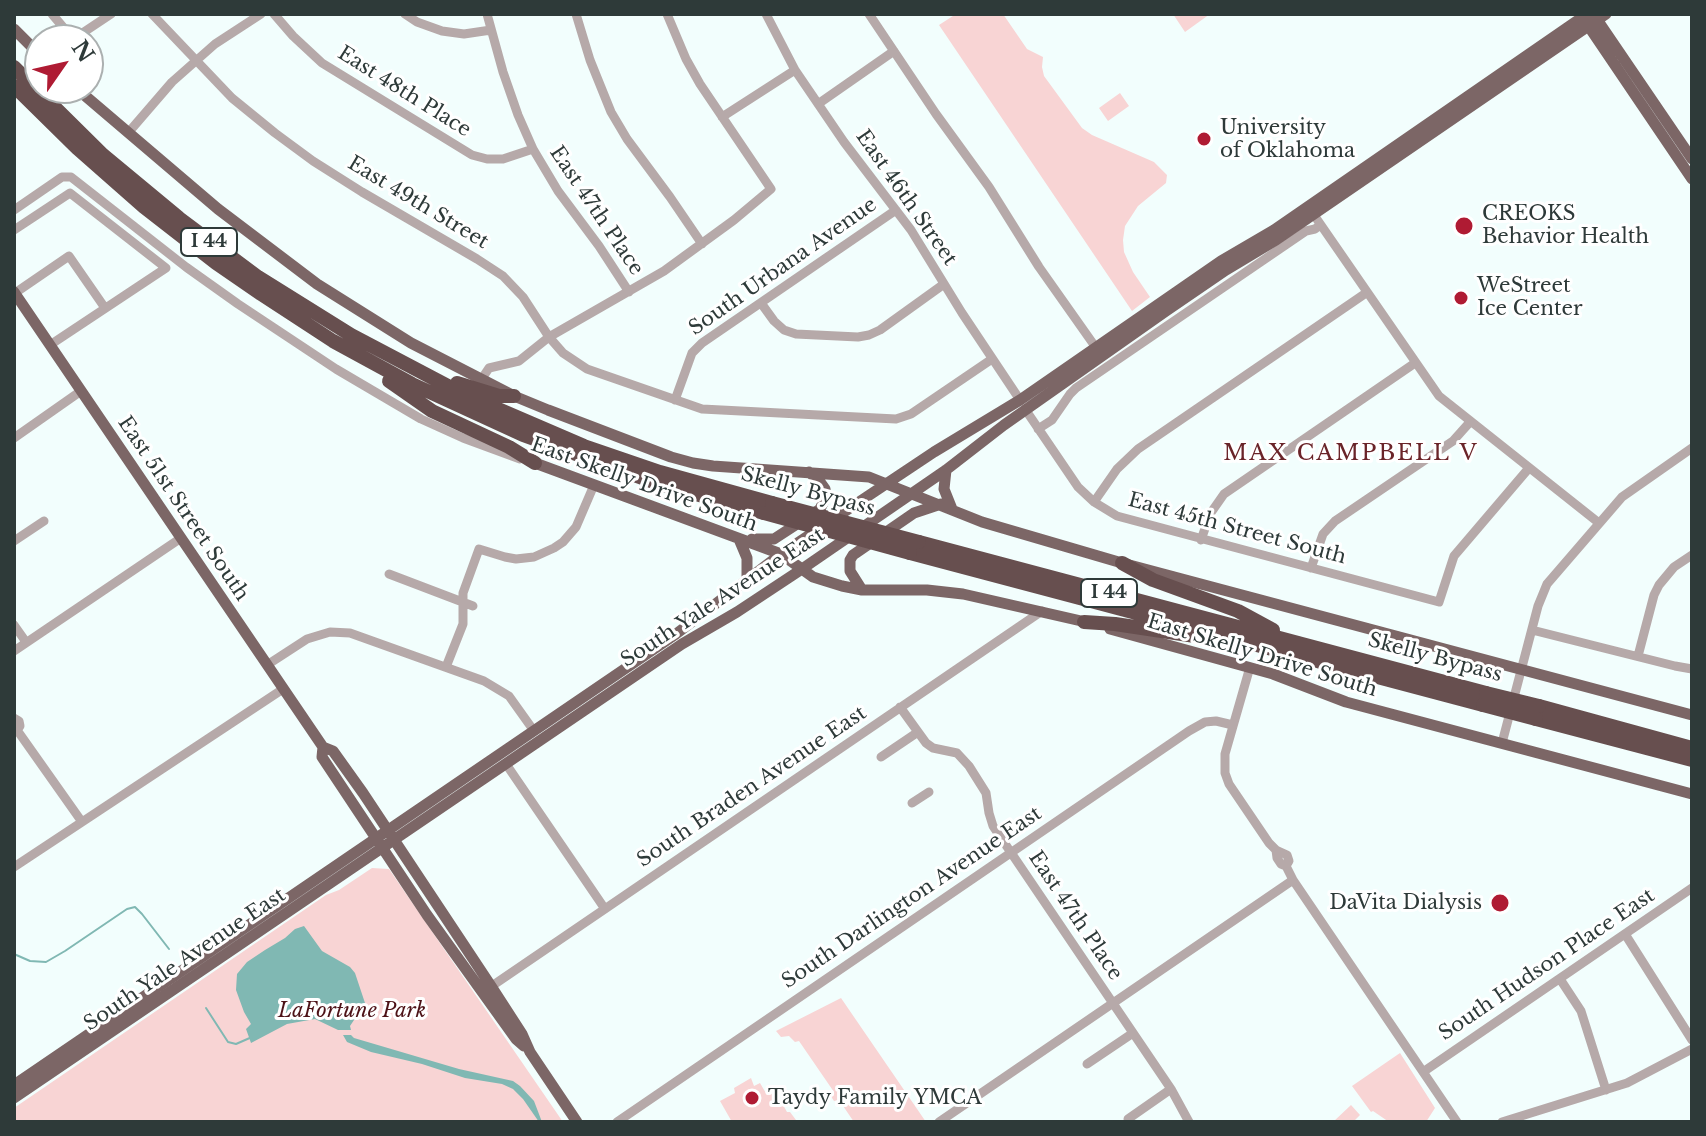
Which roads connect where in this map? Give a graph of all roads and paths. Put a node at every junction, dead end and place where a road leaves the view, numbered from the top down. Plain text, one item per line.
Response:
1 (52, 14) edge
2 (111, 14) edge
3 (152, 14) edge
4 (261, 14) edge
5 (274, 14) edge
6 (405, 14) edge
7 (487, 14) edge
8 (576, 14) edge
9 (667, 14) edge
10 (766, 14) edge
11 (870, 14) edge
12 (1591, 17) edge
13 (491, 30) junction
14 (894, 51) junction
15 (196, 60) junction
16 (14, 67) edge
17 (795, 70) junction
18 (14, 86) edge
19 (1469, 96) junction
20 (94, 104) edge
21 (818, 104) junction
22 (1463, 113) junction
23 (722, 117) junction
24 (128, 133) junction
25 (533, 149) junction
26 (1689, 167) edge
27 (108, 206) junction
28 (14, 210) edge
29 (896, 210) junction
30 (1314, 215) junction
31 (99, 216) junction
32 (15, 227) edge
33 (702, 244) junction
34 (944, 284) junction
35 (629, 292) junction
36 (14, 293) edge
37 (1366, 293) junction
38 (761, 303) junction
39 (105, 308) junction
40 (549, 337) junction
41 (333, 341) junction
42 (50, 345) junction
43 (1099, 352) junction
44 (992, 359) junction
45 (1415, 363) junction
46 (422, 373) junction
47 (481, 380) junction
48 (81, 391) junction
49 (514, 396) junction
50 (675, 400) junction
51 (1023, 405) junction
52 (1470, 422) junction
53 (1038, 429) junction
54 (14, 438) edge
55 (1692, 448) edge
56 (535, 463) junction
57 (1529, 468) junction
58 (946, 470) junction
59 (808, 471) junction
60 (888, 483) junction
61 (594, 485) junction
62 (913, 493) junction
63 (1094, 502) junction
64 (947, 507) junction
65 (768, 508) junction
66 (44, 521) dead end
67 (1599, 523) junction
68 (181, 538) junction
69 (735, 538) junction
70 (1201, 540) junction
71 (14, 541) edge
72 (914, 548) junction
73 (781, 554) junction
74 (1692, 555) edge
75 (1122, 563) junction
76 (1311, 568) junction
77 (802, 569) junction
78 (389, 574) dead end
79 (747, 579) junction
80 (862, 590) junction
81 (463, 602) junction
82 (473, 606) dead end
83 (1042, 611) junction
84 (1084, 622) junction
85 (14, 625) edge
86 (695, 628) junction
87 (1532, 630) junction
88 (26, 642) junction
89 (1247, 642) junction
90 (1299, 643) junction
91 (14, 651) edge
92 (1638, 656) junction
93 (267, 665) junction
94 (446, 667) junction
95 (1250, 667) junction
96 (1521, 669) junction
97 (1692, 669) edge
98 (283, 689) junction
99 (602, 692) junction
100 (1485, 699) junction
101 (900, 707) junction
102 (1692, 715) edge
103 (14, 718) edge
104 (1233, 725) junction
105 (16, 731) edge
106 (534, 731) junction
107 (918, 732) junction
108 (1502, 743) junction
109 (323, 747) junction
110 (1688, 753) edge
111 (881, 757) dead end
112 (502, 759) junction
113 (929, 792) dead end
114 (1692, 794) edge
115 (912, 803) dead end
116 (82, 822) junction
117 (391, 835) junction
118 (379, 843) junction
119 (1011, 853) junction
120 (14, 867) edge
121 (1293, 880) junction
122 (1692, 890) edge
123 (605, 909) junction
124 (1625, 934) junction
125 (1560, 979) junction
126 (487, 990) junction
127 (1113, 1003) junction
128 (1133, 1033) junction
129 (1692, 1040) edge
130 (1692, 1049) edge
131 (1087, 1064) dead end
132 (1423, 1072) junction
133 (14, 1085) edge
134 (1171, 1089) junction
135 (1606, 1090) junction
136 (14, 1097) edge
137 (1128, 1119) dead end
138 (577, 1122) edge
139 (617, 1122) edge
140 (939, 1122) edge
141 (1189, 1122) edge
142 (1457, 1122) edge
143 (1502, 1122) edge

1 - 2 street
3 - 15 street, East 49th Street
4 - 15 street
5 - 25 street, East 48th Place
6 - 13 street
7 - 13 street, East 47th Place
8 - 33 street
9 - 23 street
10 - 17 street, East 46th Street
11 - 14 street
12 - 19 main road, South Yale Avenue East
12 - 22 main road, South Yale Avenue East
12 - 26 main road
13 - 25 street, East 47th Place
14 - 21 street
14 - 43 street
15 - 24 street
15 - 40 street, East 49th Street
16 - 46 highway, Skelly Bypass / I 44
17 - 21 street, East 46th Street
17 - 23 street
18 - 41 highway, Skelly Bypass / I 44
19 - 22 main road
19 - 30 main road, South Yale Avenue East
20 - 24 main road, East Skelly Drive South
21 - 29 street, East 46th Street
22 - 30 main road, South Yale Avenue East
23 - 33 street
24 - 47 main road, East Skelly Drive South
25 - 35 street, East 47th Place
27 - 28 street, East Skelly Drive South
27 - 31 street
27 - 56 street, East Skelly Drive South
29 - 34 street, East 46th Street
29 - 38 street, South Urbana Avenue
30 - 37 street
30 - 43 main road, South Yale Avenue East
30 - 53 street, South Yale Avenue East
31 - 32 street
31 - 39 street
33 - 35 street
34 - 38 street
34 - 44 street, East 46th Street
35 - 40 street
36 - 39 street
36 - 42 main road, East 51st Street South
37 - 45 street
37 - 63 street
38 - 50 street, South Urbana Avenue
39 - 42 street
40 - 47 street
40 - 50 street, East 49th Street
41 - 56 highway
41 - 65 highway, Skelly Bypass / I 44
42 - 48 main road, East 51st Street South
43 - 51 main road, South Yale Avenue East
44 - 50 street, East 49th Street
44 - 51 street, East 46th Street
45 - 52 street
45 - 70 street
46 - 49 highway
46 - 65 highway, Skelly Bypass / I 44
47 - 49 main road, East Skelly Drive South
48 - 54 street
48 - 68 main road, East 51st Street South
49 - 59 main road, East Skelly Drive South
51 - 53 street, East 45th Street South
51 - 58 main road, South Yale Avenue East
51 - 60 main road, South Yale Avenue East
52 - 57 street
52 - 76 street
53 - 63 street, East 45th Street South
55 - 67 street
56 - 61 main road, East Skelly Drive South
57 - 67 street
57 - 76 street, East 45th Street South
58 - 62 main road, South Yale Avenue East
58 - 64 main road
59 - 60 main road, East Skelly Drive South
59 - 69 main road
60 - 62 main road, East Skelly Drive South
60 - 73 main road, South Yale Avenue East
61 - 69 main road, East Skelly Drive South
61 - 81 street
62 - 64 main road, East Skelly Drive South
62 - 77 main road, South Yale Avenue East
63 - 70 street, East 45th Street South
64 - 75 main road, East Skelly Drive South
64 - 80 main road
65 - 72 highway, Skelly Bypass / I 44, bridge
66 - 71 street
67 - 87 street
68 - 88 street
68 - 93 main road, East 51st Street South
69 - 73 main road, East Skelly Drive South
69 - 79 main road
70 - 76 street, East 45th Street South
72 - 89 highway, Skelly Bypass / I 44
72 - 90 highway, Skelly Bypass / I 44
73 - 77 main road, East Skelly Drive South
73 - 79 main road, South Yale Avenue East
74 - 92 street
75 - 90 highway
75 - 96 main road, East Skelly Drive South
77 - 80 main road, East Skelly Drive South
77 - 86 main road, South Yale Avenue East
78 - 81 street
79 - 86 main road, South Yale Avenue East
80 - 83 main road, East Skelly Drive South
81 - 82 street
81 - 94 street
83 - 84 main road, East Skelly Drive South
83 - 101 street, South Braden Avenue East
84 - 89 highway
84 - 95 main road, East Skelly Drive South
85 - 88 street
86 - 99 main road, South Yale Avenue East
87 - 92 street
87 - 96 street
88 - 91 street
89 - 100 highway, Skelly Bypass / I 44
90 - 100 highway, Skelly Bypass / I 44
92 - 97 street
93 - 94 street
93 - 98 main road, East 51st Street South
94 - 106 street
95 - 104 street
95 - 108 main road, East Skelly Drive South
96 - 102 main road, East Skelly Drive South
96 - 108 street
98 - 109 main road, East 51st Street South
98 - 116 street
99 - 106 main road, South Yale Avenue East
99 - 112 main road, South Yale Avenue East
100 - 110 highway, Skelly Bypass / I 44, bridge
101 - 107 street, East 47th Place
101 - 123 street, South Braden Avenue East
103 - 105 street
104 - 119 street, South Darlington Avenue East
104 - 121 street
105 - 116 street
106 - 112 main road, South Yale Avenue East
107 - 111 street
107 - 119 street, East 47th Place
108 - 114 main road, East Skelly Drive South
109 - 117 main road, East 51st Street South
109 - 118 main road, East 51st Street South
112 - 117 main road, South Yale Avenue East
112 - 123 street
113 - 115 street
116 - 120 street
117 - 118 main road, South Yale Avenue East
117 - 126 main road, East 51st Street South
118 - 126 main road, East 51st Street South
118 - 133 main road, South Yale Avenue East
118 - 136 main road, South Yale Avenue East
119 - 127 street, East 47th Place
119 - 139 street, South Darlington Avenue East
121 - 127 street
121 - 132 street
122 - 124 street, South Hudson Place East
123 - 126 street, South Braden Avenue East
124 - 125 street, South Hudson Place East
124 - 129 street
125 - 132 street, South Hudson Place East
125 - 135 street
126 - 138 main road, East 51st Street South
127 - 128 street, East 47th Place
127 - 140 street
128 - 131 street
128 - 134 street, East 47th Place
130 - 135 street
132 - 142 street
134 - 137 street
134 - 141 street, East 47th Place
135 - 143 street

